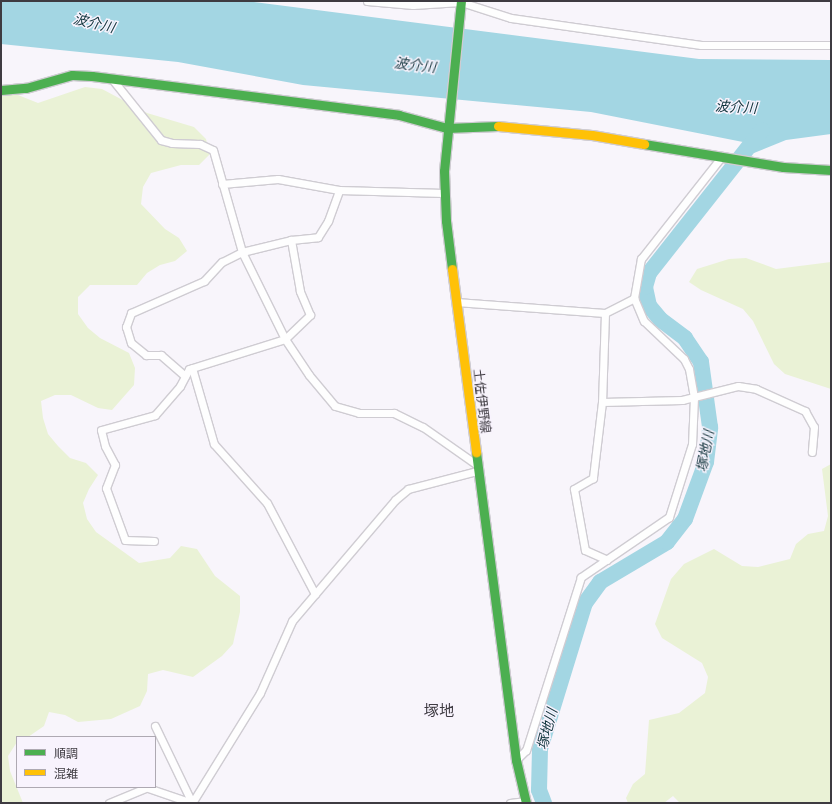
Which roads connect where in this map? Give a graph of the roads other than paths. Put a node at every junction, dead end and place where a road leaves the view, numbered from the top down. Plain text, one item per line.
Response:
1 (366, 1) edge
2 (461, 3) edge
3 (831, 45) edge
4 (112, 79) junction
5 (1, 90) edge
6 (448, 124) junction
7 (725, 156) junction
8 (831, 170) edge
9 (222, 184) junction
10 (339, 190) junction
11 (444, 193) junction
12 (291, 240) junction
13 (242, 252) junction
14 (634, 298) junction
15 (456, 302) junction
16 (605, 313) junction
17 (286, 339) junction
18 (192, 368) junction
19 (185, 376) junction
20 (694, 397) junction
21 (602, 402) junction
22 (812, 452) dead end
23 (477, 468) junction
24 (154, 540) dead end
25 (607, 560) junction
26 (315, 594) junction
27 (155, 726) dead end
28 (516, 760) junction
29 (148, 788) edge
30 (526, 802) edge
31 (109, 803) edge
32 (192, 803) edge
33 (510, 803) edge

1 - 2 street
2 - 3 street
2 - 6 street, 土佐伊野線
4 - 5 street
4 - 6 street
4 - 9 street
6 - 7 street
6 - 11 street, 土佐伊野線
7 - 8 street
7 - 14 street
9 - 10 street
9 - 13 street
10 - 11 street
10 - 12 street
11 - 15 street, 土佐伊野線
12 - 13 street
12 - 17 street
13 - 17 street
13 - 19 street
14 - 16 street
14 - 20 street
15 - 16 street
15 - 23 street, 土佐伊野線
16 - 21 street
17 - 18 street
17 - 23 street
18 - 19 street
18 - 26 street
19 - 24 street
20 - 21 street
20 - 22 street
20 - 25 street
21 - 25 street
23 - 26 street
23 - 28 street, 土佐伊野線
25 - 28 street
26 - 32 street
27 - 32 street
28 - 30 street, 土佐伊野線
29 - 31 street
29 - 32 street
30 - 33 street

